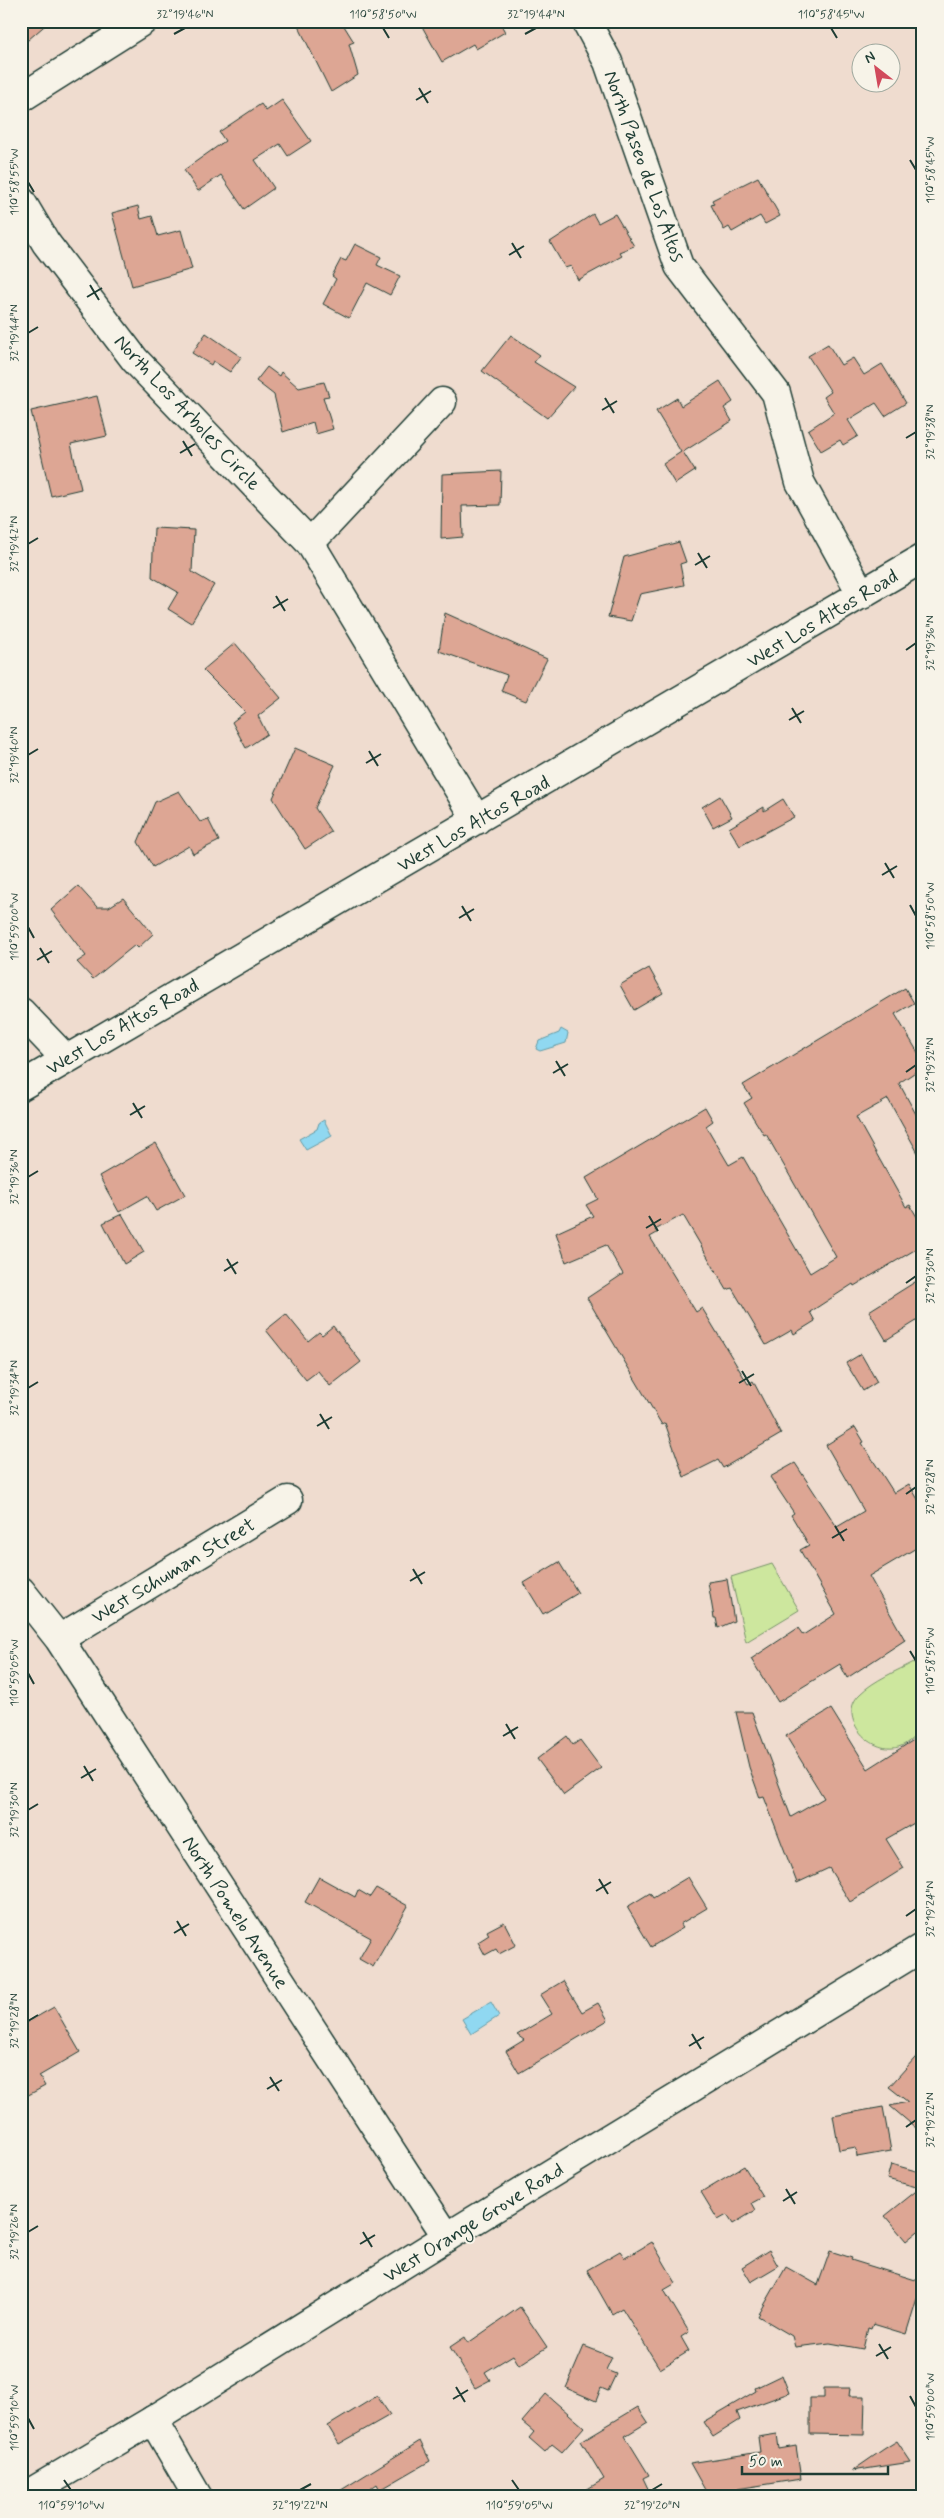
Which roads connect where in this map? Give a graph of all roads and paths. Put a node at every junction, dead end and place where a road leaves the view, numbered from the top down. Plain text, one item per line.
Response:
1 (143, 21) edge
2 (586, 21) edge
3 (21, 98) edge
4 (21, 201) edge
5 (442, 402) dead end
6 (310, 544) junction
7 (923, 558) edge
8 (862, 595) junction
9 (477, 820) junction
10 (21, 1012) edge
11 (66, 1059) junction
12 (21, 1086) edge
13 (288, 1500) dead end
14 (21, 1591) edge
15 (59, 1639) junction
16 (923, 1947) edge
17 (447, 2237) junction
18 (153, 2420) junction
19 (24, 2497) edge
20 (198, 2497) edge

1 - 3 street
2 - 8 street, North Paseo de Los Altos
4 - 6 street, North Los Arboles Circle
5 - 6 street
6 - 9 street, North Los Arboles Circle
7 - 8 street, West Los Altos Road
8 - 9 street, West Los Altos Road
9 - 11 street, West Los Altos Road
10 - 11 street
11 - 12 street, West Los Altos Road
13 - 15 street, West Schuman Street
14 - 15 street, North Pomelo Avenue
15 - 17 street, North Pomelo Avenue
16 - 17 street, West Orange Grove Road
17 - 18 street, West Orange Grove Road
18 - 19 street, West Orange Grove Road
18 - 20 street

